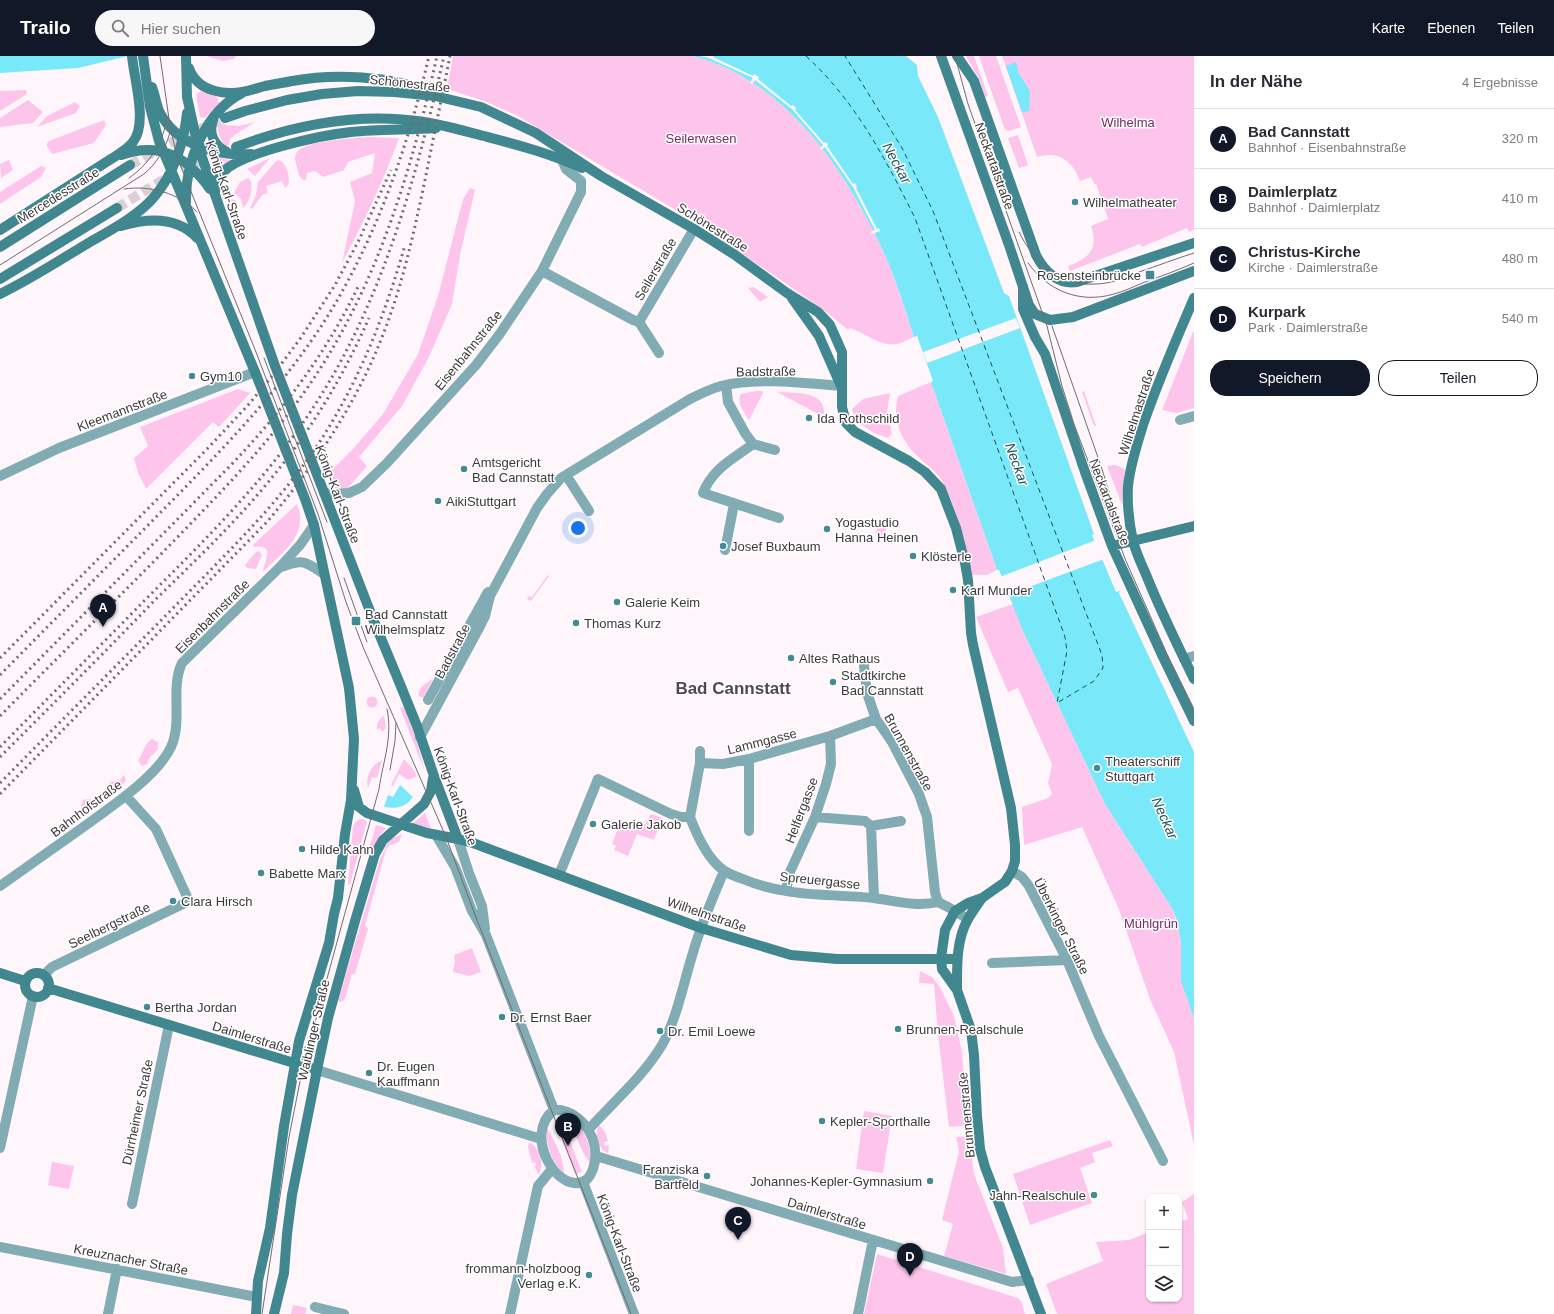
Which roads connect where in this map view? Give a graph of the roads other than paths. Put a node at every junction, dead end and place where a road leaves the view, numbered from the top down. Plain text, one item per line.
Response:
1 (132, 56) edge
2 (186, 56) edge
3 (941, 56) edge
4 (957, 56) edge
5 (144, 59) edge
6 (244, 92) junction
7 (451, 100) junction
8 (220, 116) junction
9 (447, 127) junction
10 (184, 131) junction
11 (198, 146) junction
12 (163, 151) junction
13 (235, 151) junction
14 (259, 154) junction
15 (177, 157) junction
16 (112, 159) junction
17 (562, 160) junction
18 (130, 165) tunnel mouth
19 (171, 171) junction
20 (192, 171) junction
21 (601, 176) junction
22 (217, 201) junction
23 (117, 208) tunnel mouth
24 (186, 208) junction
25 (112, 229) junction
26 (694, 229) junction
27 (0, 230) edge
28 (1194, 236) edge
29 (201, 243) junction
30 (1194, 243) edge
31 (0, 247) edge
32 (1173, 250) junction
33 (542, 270) junction
34 (1194, 271) edge
35 (0, 279) edge
36 (1023, 286) junction
37 (787, 292) junction
38 (0, 294) edge
39 (1194, 298) edge
40 (639, 322) junction
41 (659, 354) dead end
42 (256, 372) junction
43 (726, 385) junction
44 (841, 386) junction
45 (1194, 416) edge
46 (1180, 420) dead end
47 (753, 444) junction
48 (775, 450) dead end
49 (566, 475) junction
50 (0, 476) edge
51 (324, 493) junction
52 (734, 504) junction
53 (589, 511) dead end
54 (779, 518) dead end
55 (314, 525) junction
56 (1194, 526) edge
57 (1133, 540) junction
58 (1116, 545) junction
59 (725, 550) dead end
60 (279, 568) junction
61 (324, 574) junction
62 (502, 574) junction
63 (1189, 658) edge
64 (864, 666) dead end
65 (1194, 679) edge
66 (428, 700) dead end
67 (876, 719) junction
68 (1194, 721) edge
69 (830, 736) junction
70 (420, 737) junction
71 (174, 738) joint
72 (700, 751) dead end
73 (748, 759) junction
74 (700, 763) junction
75 (434, 776) junction
76 (352, 783) junction
77 (126, 796) junction
78 (690, 817) junction
79 (815, 817) junction
80 (901, 821) dead end
81 (400, 824) junction
82 (871, 826) junction
83 (749, 831) dead end
84 (436, 835) junction
85 (458, 839) junction
86 (724, 871) junction
87 (1012, 871) junction
88 (559, 875) junction
89 (0, 886) edge
90 (786, 891) junction
91 (874, 898) junction
92 (982, 898) junction
93 (938, 902) junction
94 (955, 911) junction
95 (968, 919) junction
96 (701, 928) junction
97 (486, 935) junction
98 (941, 958) junction
99 (957, 959) junction
100 (1067, 960) junction
101 (992, 962) dead end
102 (0, 973) edge
103 (44, 975) junction
104 (26, 981) junction
105 (48, 988) junction
106 (957, 990) junction
107 (33, 996) junction
108 (169, 1025) junction
109 (295, 1063) junction
110 (317, 1070) junction
111 (554, 1110) junction
112 (589, 1129) junction
113 (541, 1139) junction
114 (0, 1148) edge
115 (596, 1156) junction
116 (1163, 1161) dead end
117 (552, 1169) junction
118 (582, 1182) junction
119 (132, 1204) dead end
120 (873, 1240) junction
121 (0, 1247) edge
122 (117, 1269) junction
123 (1029, 1280) junction
124 (257, 1297) junction
125 (315, 1307) dead end
126 (108, 1314) edge
127 (256, 1314) edge
128 (274, 1314) edge
129 (344, 1314) edge
130 (510, 1314) edge
131 (634, 1314) edge
132 (858, 1314) edge
133 (1041, 1314) edge

1 - 16 main road
2 - 6 main road
2 - 10 main road, König-Karl-Straße
3 - 36 main road, Neckartalstraße
4 - 32 main road, Neckartalstraße
5 - 10 main road
5 - 12 main road
6 - 7 main road
6 - 8 main road
7 - 8 main road, Schönestraße
7 - 21 main road, Schönestraße
8 - 11 main road
8 - 13 main road
9 - 13 main road, Schönestraße
9 - 14 main road
9 - 17 main road, Schönestraße
10 - 11 main road, König-Karl-Straße
10 - 11 main road
10 - 15 main road
11 - 13 main road
11 - 20 main road
11 - 22 main road, König-Karl-Straße
12 - 15 main road
12 - 16 main road
12 - 19 main road
13 - 14 main road
14 - 22 main road
15 - 19 main road
15 - 20 main road
16 - 27 main road
17 - 21 main road, Schönestraße
17 - 33 street, Eisenbahnstraße
18 - 31 main road, Mercedesstraße
19 - 24 main road
19 - 25 main road
20 - 22 main road
20 - 24 main road
21 - 26 main road, Schönestraße
22 - 51 main road, König-Karl-Straße
23 - 35 main road
24 - 29 main road
25 - 29 main road
25 - 38 main road
26 - 37 main road, Schönestraße
26 - 40 street, Seilerstraße
28 - 32 main road
29 - 42 main road
30 - 32 main road
33 - 40 street
33 - 51 street, Eisenbahnstraße
34 - 36 main road, Neckartalstraße
36 - 58 main road, Neckartalstraße
37 - 44 main road, Schönestraße
37 - 44 main road, Schönestraße
39 - 57 main road, Wilhelmastraße
40 - 41 street
42 - 50 street, Kleemannstraße
42 - 55 main road
43 - 44 street, Badstraße
43 - 47 street
43 - 49 street, Badstraße
44 - 87 main road
45 - 46 street
47 - 48 street
47 - 52 street
49 - 53 street
49 - 62 street, Badstraße
51 - 70 main road, König-Karl-Straße
52 - 54 street
52 - 59 street
55 - 60 street, Eisenbahnstraße
55 - 61 main road
56 - 57 main road
57 - 58 main road
57 - 63 main road, Neckartalstraße
58 - 68 main road, Neckartalstraße
60 - 61 street, Eisenbahnstraße
60 - 71 street, Eisenbahnstraße
61 - 76 main road
62 - 66 street, Badstraße
62 - 70 street, Badstraße
63 - 65 main road, Neckartalstraße
64 - 67 street, Brunnenstraße
67 - 69 street, Lammgasse
67 - 93 street, Brunnenstraße
69 - 73 street, Lammgasse
69 - 79 street, Helfergasse
70 - 75 main road, König-Karl-Straße
71 - 77 street, Bahnhofstraße
72 - 74 street
73 - 74 street, Lammgasse
73 - 83 street
74 - 78 street
75 - 81 main road, Waiblinger Straße
75 - 85 main road, König-Karl-Straße
76 - 81 main road, Wilhelmstraße
76 - 109 main road, Waiblinger Straße
77 - 89 street, Bahnhofstraße
77 - 103 street, Seelbergstraße
78 - 86 street, Spreuergasse
78 - 88 street
79 - 82 street
79 - 90 street, Helfergasse
80 - 82 street
81 - 84 main road, Wilhelmstraße
81 - 110 main road, Waiblinger Straße
82 - 91 street
84 - 85 main road, Wilhelmstraße
84 - 97 street, König-Karl-Straße
85 - 88 main road, Wilhelmstraße
85 - 97 street, König-Karl-Straße
86 - 90 street, Spreuergasse
86 - 96 street
87 - 92 main road, Brunnenstraße
87 - 100 street, Überkinger Straße
88 - 96 main road, Wilhelmstraße
90 - 91 street, Spreuergasse
91 - 93 street, Spreuergasse
92 - 94 main road, Brunnenstraße
92 - 95 main road, Brunnenstraße
93 - 94 street
94 - 95 street
94 - 98 main road, Brunnenstraße
95 - 99 main road, Brunnenstraße
96 - 98 main road, Wilhelmstraße
96 - 112 street
97 - 111 street, König-Karl-Straße
98 - 99 main road, Wilhelmstraße
98 - 106 main road, Brunnenstraße
99 - 106 main road, Brunnenstraße
100 - 101 street
100 - 116 street, Überkinger Straße
102 - 104 main road
103 - 104 main road
103 - 105 main road
104 - 107 main road
105 - 107 main road
105 - 108 main road, Daimlerstraße
106 - 123 main road, Brunnenstraße
107 - 114 street
108 - 109 main road, Daimlerstraße
108 - 119 street, Dürrheimer Straße
109 - 110 main road, Daimlerstraße
109 - 124 main road, Waiblinger Straße
110 - 113 street, Daimlerstraße
110 - 128 main road, Waiblinger Straße
111 - 112 street
111 - 113 street
112 - 115 street
113 - 117 street
115 - 118 street
115 - 120 street, Daimlerstraße
117 - 118 street
117 - 130 street
118 - 131 street, König-Karl-Straße
120 - 123 street, Daimlerstraße
120 - 132 street
121 - 122 street, Kreuznacher Straße
122 - 124 street, Kreuznacher Straße
122 - 126 street
123 - 133 main road, Brunnenstraße
124 - 127 main road, Waiblinger Straße
125 - 129 street

